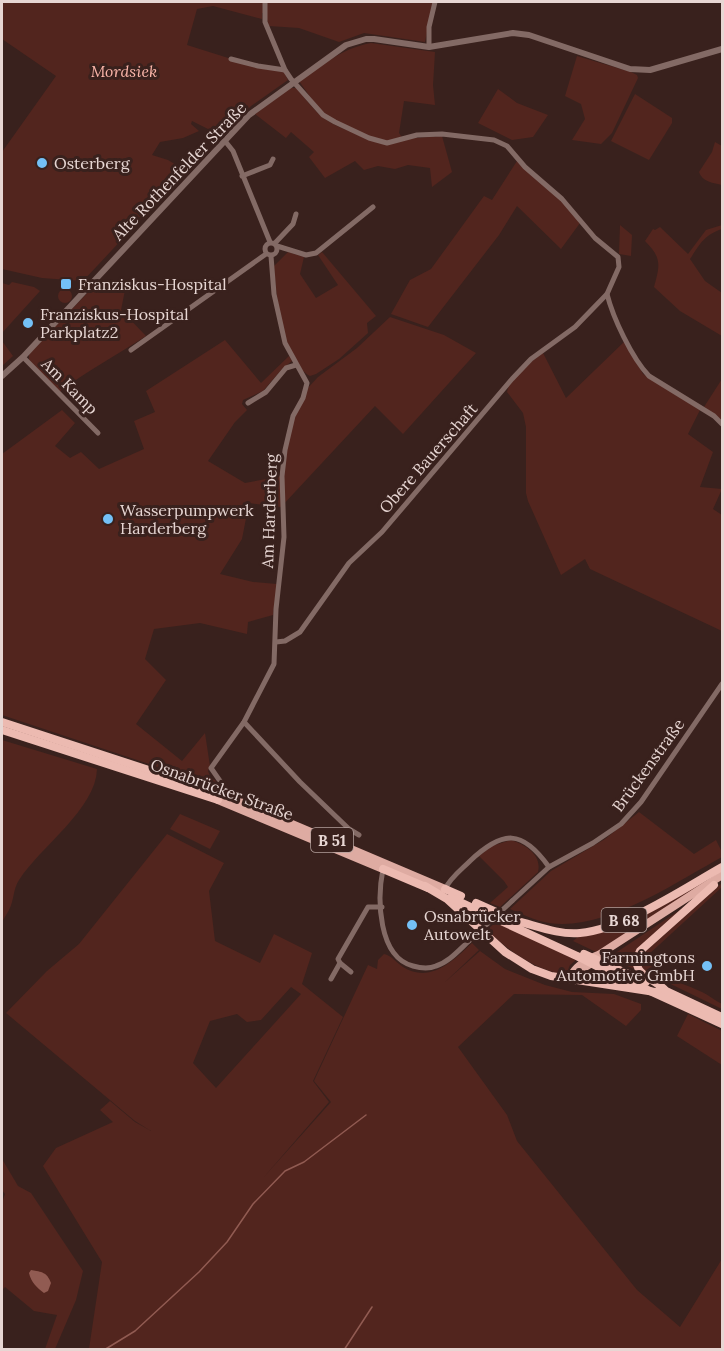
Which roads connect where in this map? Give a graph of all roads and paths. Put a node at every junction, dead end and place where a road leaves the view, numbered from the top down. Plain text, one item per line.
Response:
1 (265, 2) edge
2 (435, 2) edge
3 (429, 47) junction
4 (723, 49) edge
5 (231, 59) dead end
6 (285, 70) junction
7 (294, 82) junction
8 (225, 141) junction
9 (273, 159) dead end
10 (242, 176) junction
11 (373, 207) dead end
12 (297, 214) dead end
13 (274, 244) junction
14 (268, 255) junction
15 (607, 294) junction
16 (131, 350) dead end
17 (23, 357) junction
18 (296, 365) junction
19 (2, 376) edge
20 (248, 402) dead end
21 (723, 424) edge
22 (98, 434) dead end
23 (276, 642) junction
24 (723, 684) edge
25 (2, 722) edge
26 (244, 722) junction
27 (2, 730) edge
28 (218, 797) junction
29 (359, 835) dead end
30 (549, 867) junction
31 (723, 867) edge
32 (383, 869) junction
33 (723, 877) edge
34 (714, 885) junction
35 (425, 886) junction
36 (445, 889) junction
37 (382, 907) junction
38 (517, 921) junction
39 (582, 955) junction
40 (340, 963) junction
41 (351, 972) dead end
42 (331, 979) dead end
43 (572, 979) junction
44 (659, 991) junction
45 (723, 1017) edge
46 (723, 1024) edge

1 - 6 street
2 - 3 street
3 - 4 street, Alte Rothenfelder Straße
3 - 7 street, Alte Rothenfelder Straße
5 - 6 street
6 - 7 street
7 - 8 street, Alte Rothenfelder Straße
7 - 15 street, Obere Bauerschaft
8 - 10 street
8 - 17 street, Alte Rothenfelder Straße
9 - 10 street
10 - 13 street
11 - 13 street
12 - 13 street
13 - 14 street
14 - 16 street
14 - 18 street, Am Harderberg
15 - 21 street
15 - 23 street, Obere Bauerschaft
17 - 19 street, Alte Rothenfelder Straße
17 - 22 street, Am Kamp
18 - 20 street
18 - 23 street, Am Harderberg
23 - 26 street, Am Harderberg
24 - 30 street, Brückenstraße
25 - 28 highway, Osnabrücker Straße / B 51
26 - 28 street, Am Harderberg
26 - 29 street
27 - 28 highway, Osnabrücker Straße / B 51
28 - 32 main road, Osnabrücker Straße / B 51
28 - 36 main road, Osnabrücker Straße / B 51
30 - 36 street
30 - 37 street, Brückenstraße, bridge
31 - 38 highway, B 68
32 - 35 highway, Osnabrücker Straße / B 51
32 - 37 street, Brückenstraße
33 - 34 main road, B 68
33 - 43 main road, B 68
34 - 43 main road, B 68
34 - 44 highway, B 68
35 - 39 highway, Osnabrücker Straße / B 51
35 - 43 highway
36 - 38 highway, Osnabrücker Straße / B 51
37 - 40 street
38 - 39 highway, Osnabrücker Straße / B 51
39 - 44 highway, Osnabrücker Straße / B 51, bridge
40 - 41 street
40 - 42 street
43 - 44 highway
44 - 45 highway, Osnabrücker Straße / B 51
44 - 46 highway, Osnabrücker Straße / B 51

